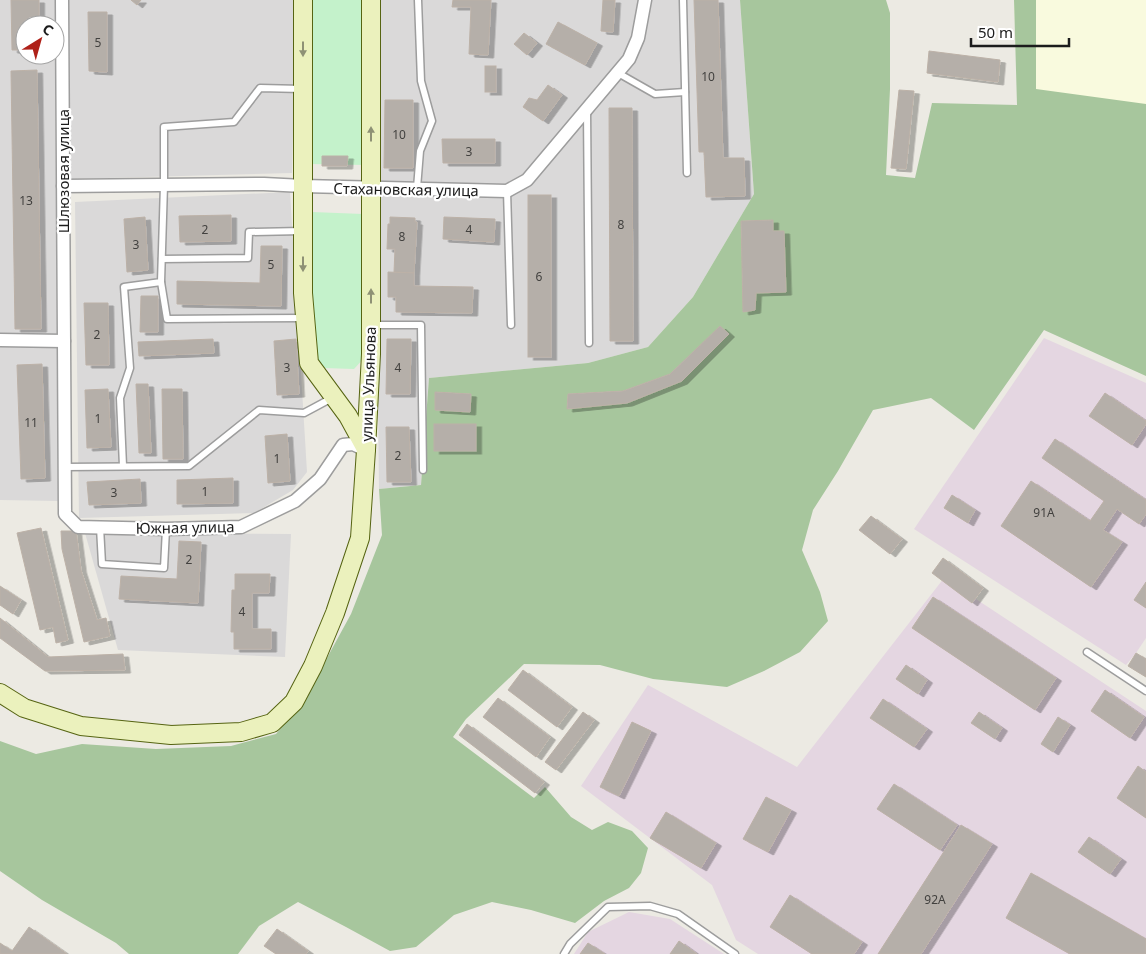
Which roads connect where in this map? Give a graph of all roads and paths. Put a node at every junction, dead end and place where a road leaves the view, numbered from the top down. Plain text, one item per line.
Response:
1 (62, 0) edge
2 (303, 0) edge
3 (371, 0) edge
4 (418, 0) edge
5 (644, 0) edge
6 (683, 0) edge
7 (618, 73) junction
8 (303, 89) junction
9 (685, 92) junction
10 (587, 109) junction
11 (687, 173) dead end
12 (164, 185) junction
13 (63, 186) junction
14 (303, 186) junction
15 (371, 188) junction
16 (417, 188) junction
17 (507, 191) junction
18 (303, 231) junction
19 (162, 260) junction
20 (161, 282) junction
21 (305, 318) junction
22 (371, 325) junction
23 (511, 325) dead end
24 (0, 340) edge
25 (64, 342) junction
26 (589, 343) dead end
27 (334, 397) junction
28 (366, 450) junction
29 (123, 466) junction
30 (64, 467) junction
31 (423, 470) dead end
32 (65, 514) joint
33 (100, 528) junction
34 (166, 529) junction
35 (1087, 652) dead end
36 (1146, 691) edge
37 (0, 694) edge
38 (564, 954) edge
39 (736, 954) edge

1 - 13 street, Шлюзовая улица
2 -> 8 street, улица Ульянова
15 -> 3 street, улица Ульянова
4 - 16 lane
5 - 7 street
6 - 9 lane
7 - 9 lane
7 - 10 street
8 - 12 lane
8 - 14 street, улица Ульянова
9 - 11 lane
10 - 17 street
10 - 26 lane
12 - 13 street, Стахановская улица
12 - 14 street, Стахановская улица
12 - 19 lane
13 - 25 street, Шлюзовая улица
14 - 15 street, Стахановская улица
14 - 18 street, улица Ульянова
15 - 16 street, Стахановская улица
22 -> 15 street, улица Ульянова
16 - 17 street, Стахановская улица
17 - 23 lane
18 - 19 lane
18 -> 21 street, улица Ульянова
19 - 20 lane
20 - 21 lane
20 - 29 lane
21 - 27 street, улица Ульянова
22 - 28 street, улица Ульянова
22 - 31 lane
24 - 25 street
25 - 30 street, Шлюзовая улица
27 - 28 street, улица Ульянова
27 - 29 lane
28 - 34 street, Южная улица
28 - 37 street
29 - 30 lane
30 - 32 street, Шлюзовая улица
32 - 33 street, Южная улица
33 - 34 street, Южная улица
33 - 34 lane
35 - 36 lane
38 - 39 lane

